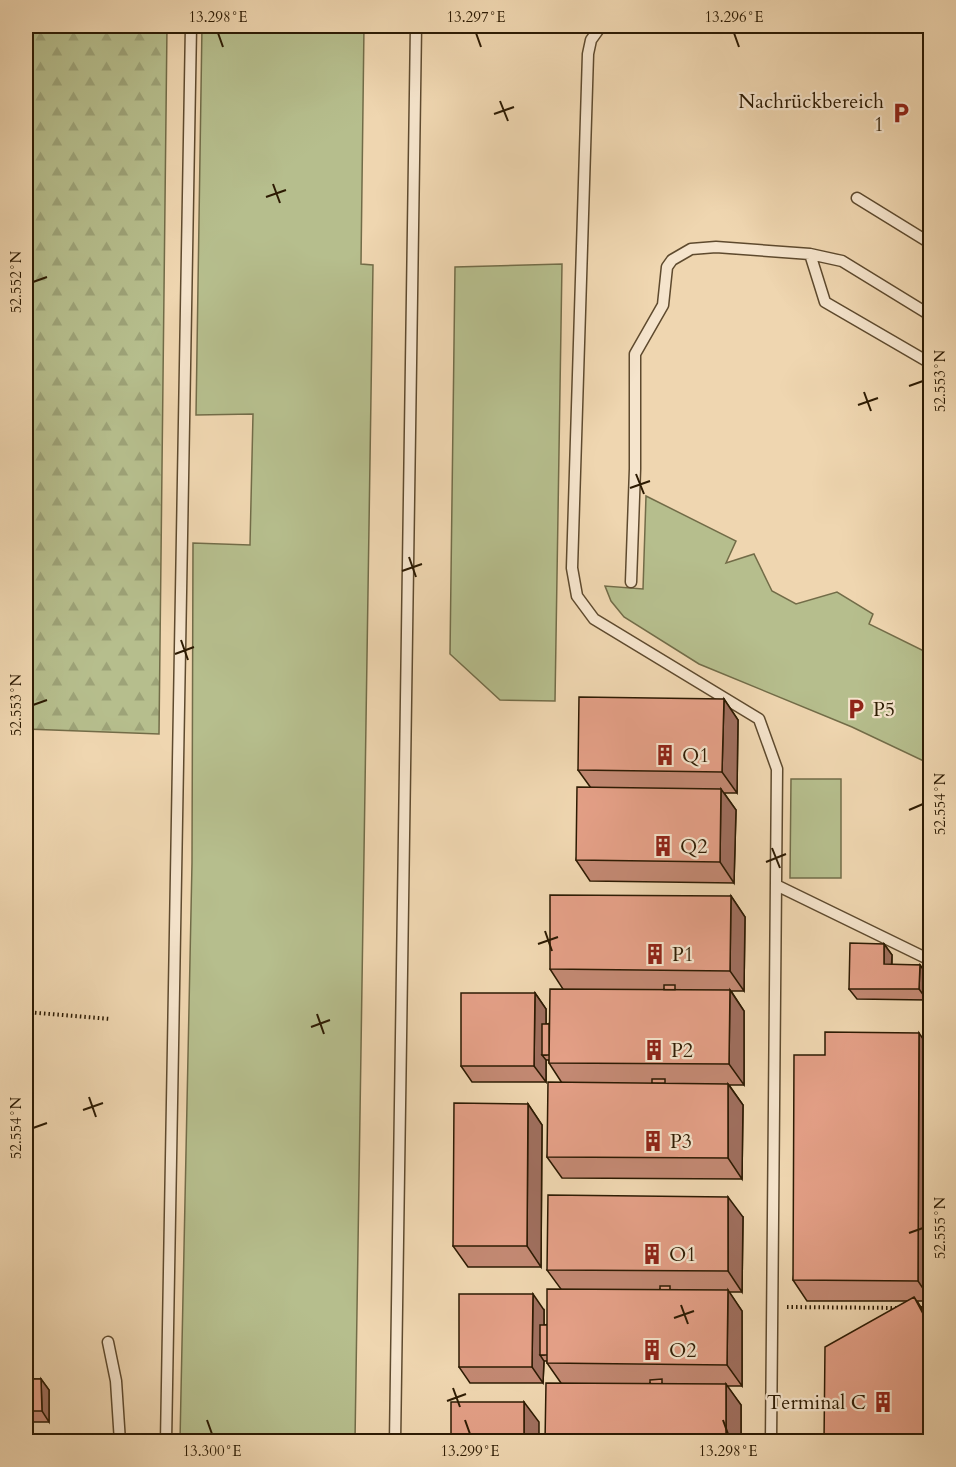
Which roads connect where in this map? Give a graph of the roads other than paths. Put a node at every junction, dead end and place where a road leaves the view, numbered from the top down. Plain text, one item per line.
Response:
1 (190, 26) edge
2 (416, 26) edge
3 (601, 26) edge
4 (857, 198) dead end
5 (930, 243) edge
6 (810, 254) junction
7 (930, 315) edge
8 (930, 363) edge
9 (631, 582) dead end
10 (776, 885) junction
11 (930, 960) edge
12 (108, 1342) dead end
13 (120, 1442) edge
14 (166, 1442) edge
15 (395, 1442) edge
16 (771, 1442) edge

1 - 14 lane
2 - 15 lane
3 - 10 lane
4 - 5 lane
6 - 7 lane
6 - 8 lane
6 - 9 lane
10 - 11 lane
10 - 16 lane
12 - 13 lane

